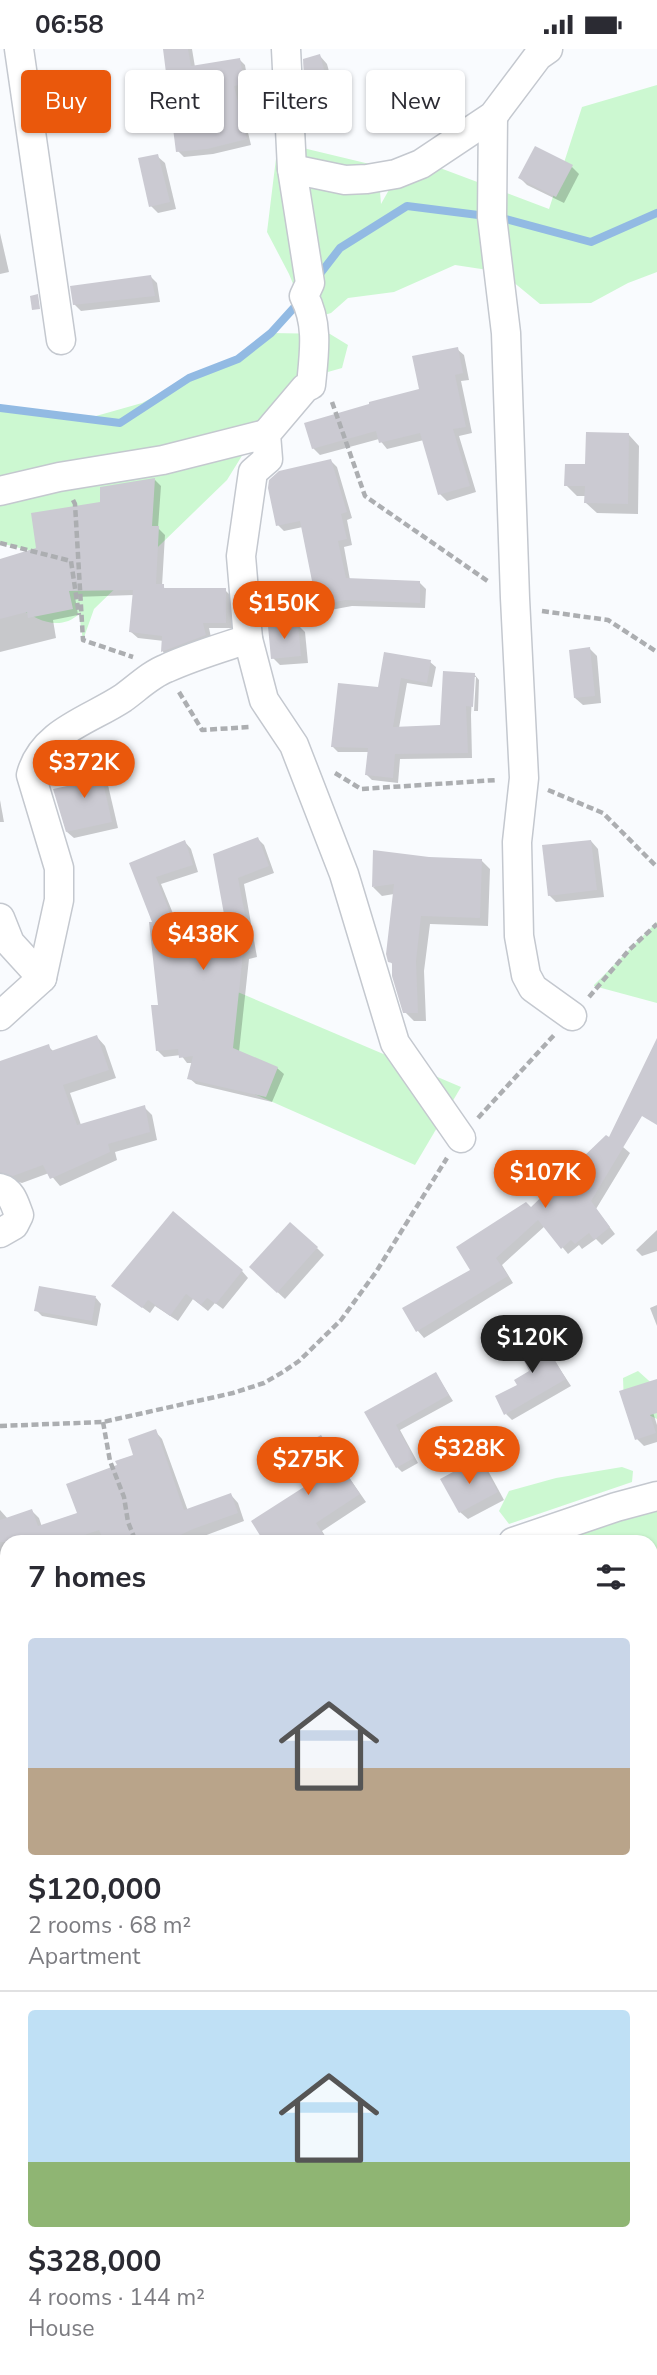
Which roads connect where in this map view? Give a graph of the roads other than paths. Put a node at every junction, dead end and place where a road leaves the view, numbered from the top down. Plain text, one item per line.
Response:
1 (19, 49) edge
2 (286, 49) edge
3 (548, 49) edge
4 (493, 116) junction
5 (292, 169) junction
6 (61, 340) dead end
7 (266, 433) junction
8 (0, 491) edge
9 (248, 639) junction
10 (0, 918) edge
11 (42, 978) junction
12 (0, 1016) edge
13 (572, 1016) road end
14 (461, 1138) road end
15 (0, 1188) edge
16 (0, 1233) edge
17 (657, 1496) edge
18 (534, 1535) edge

1 - 6 street
2 - 5 street
3 - 4 street
4 - 5 street
4 - 13 street
5 - 7 street
7 - 8 street
7 - 9 street
9 - 11 street
9 - 14 street
10 - 11 street
11 - 12 street
15 - 16 street
17 - 18 street

